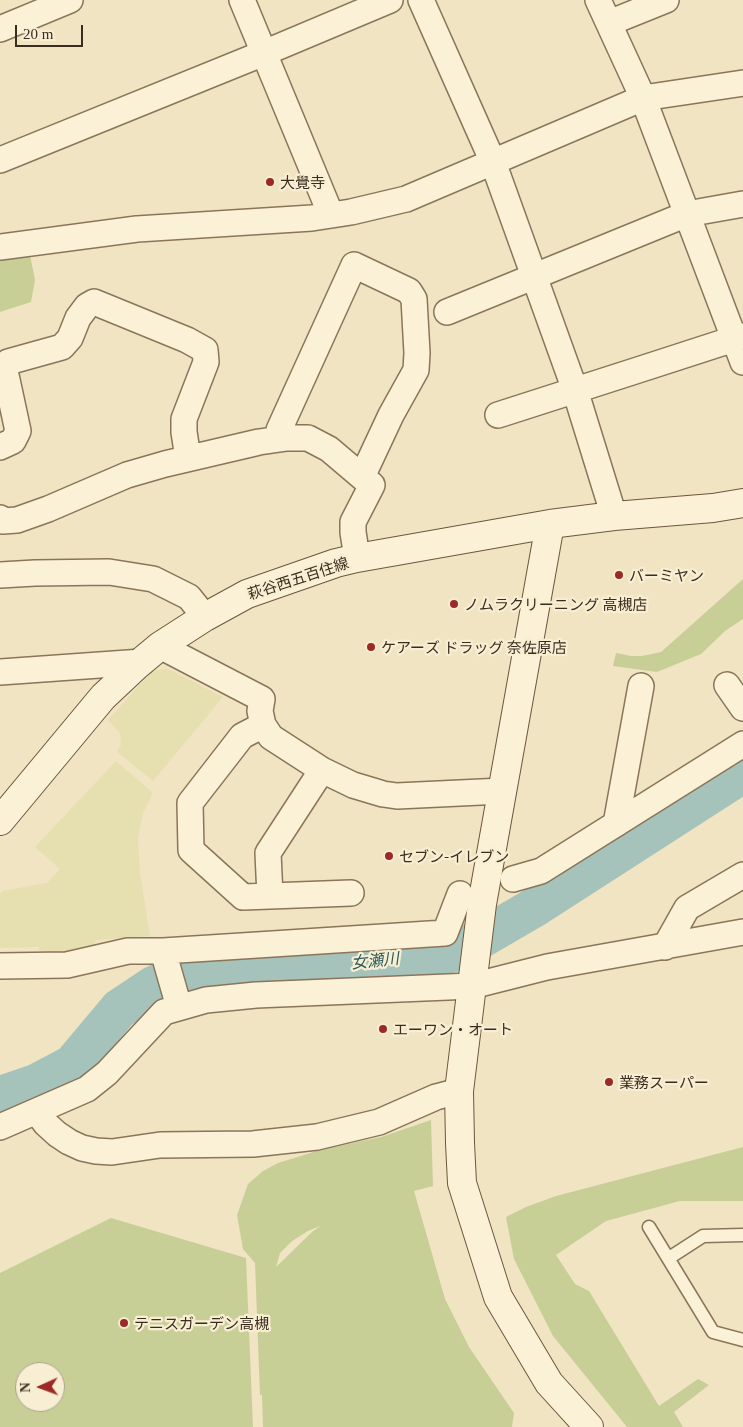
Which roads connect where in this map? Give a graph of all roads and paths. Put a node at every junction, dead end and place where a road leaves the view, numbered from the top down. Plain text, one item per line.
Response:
1 (70, 0) edge
2 (242, 0) edge
3 (390, 0) edge
4 (421, 0) edge
5 (598, 0) edge
6 (666, 0) edge
7 (608, 23) junction
8 (0, 29) edge
9 (264, 53) junction
10 (743, 83) edge
11 (643, 98) junction
12 (0, 160) edge
13 (493, 162) junction
14 (743, 204) edge
15 (687, 214) junction
16 (331, 215) junction
17 (0, 247) edge
18 (534, 277) junction
19 (447, 312) dead end
20 (739, 337) edge
21 (743, 362) edge
22 (575, 390) junction
23 (498, 415) dead end
24 (279, 439) junction
25 (0, 447) edge
26 (188, 458) junction
27 (362, 477) junction
28 (743, 503) edge
29 (614, 516) junction
30 (1, 521) edge
31 (550, 524) junction
32 (357, 558) junction
33 (0, 575) edge
34 (204, 617) junction
35 (151, 654) junction
36 (0, 672) edge
37 (727, 685) dead end
38 (641, 686) dead end
39 (743, 708) edge
40 (263, 724) junction
41 (743, 744) edge
42 (322, 770) junction
43 (502, 791) junction
44 (0, 821) edge
45 (616, 824) junction
46 (743, 875) edge
47 (513, 879) dead end
48 (351, 893) dead end
49 (270, 896) junction
50 (471, 899) junction
51 (743, 932) edge
52 (665, 947) junction
53 (163, 951) junction
54 (0, 966) edge
55 (472, 986) junction
56 (179, 1007) junction
57 (459, 1091) junction
58 (38, 1112) junction
59 (0, 1128) edge
60 (649, 1227) dead end
61 (743, 1235) edge
62 (669, 1258) junction
63 (743, 1340) edge
64 (589, 1427) edge

1 - 8 street
2 - 9 street
3 - 9 street
4 - 13 street
5 - 7 street
6 - 7 street
7 - 11 street
9 - 12 street
9 - 16 street
10 - 11 street
11 - 13 street
11 - 15 street
13 - 16 street
13 - 18 street
14 - 15 street
15 - 18 street
15 - 20 street
16 - 17 street
18 - 19 street
18 - 22 street
20 - 21 street
20 - 22 street
22 - 23 street
22 - 29 street
24 - 26 street
24 - 27 street
24 - 27 street
25 - 26 street
26 - 30 street
27 - 32 street
28 - 29 street, 萩谷西五百住線
29 - 31 street, 萩谷西五百住線
31 - 32 street, 萩谷西五百住線
31 - 43 street
32 - 34 street, 萩谷西五百住線
33 - 34 street
34 - 35 street, 萩谷西五百住線
35 - 36 street
35 - 40 street
35 - 44 street, 萩谷西五百住線
37 - 39 street
38 - 45 street
40 - 42 street
40 - 49 street
41 - 45 street
42 - 43 street
42 - 49 street
43 - 50 street
45 - 47 street
46 - 52 street
48 - 49 street
50 - 53 street
50 - 55 street
51 - 52 street
52 - 55 street
53 - 54 street
53 - 56 street
55 - 56 street
55 - 57 street
56 - 58 street
57 - 58 street
57 - 64 street
58 - 59 street
60 - 62 lane
61 - 62 lane
62 - 63 lane

